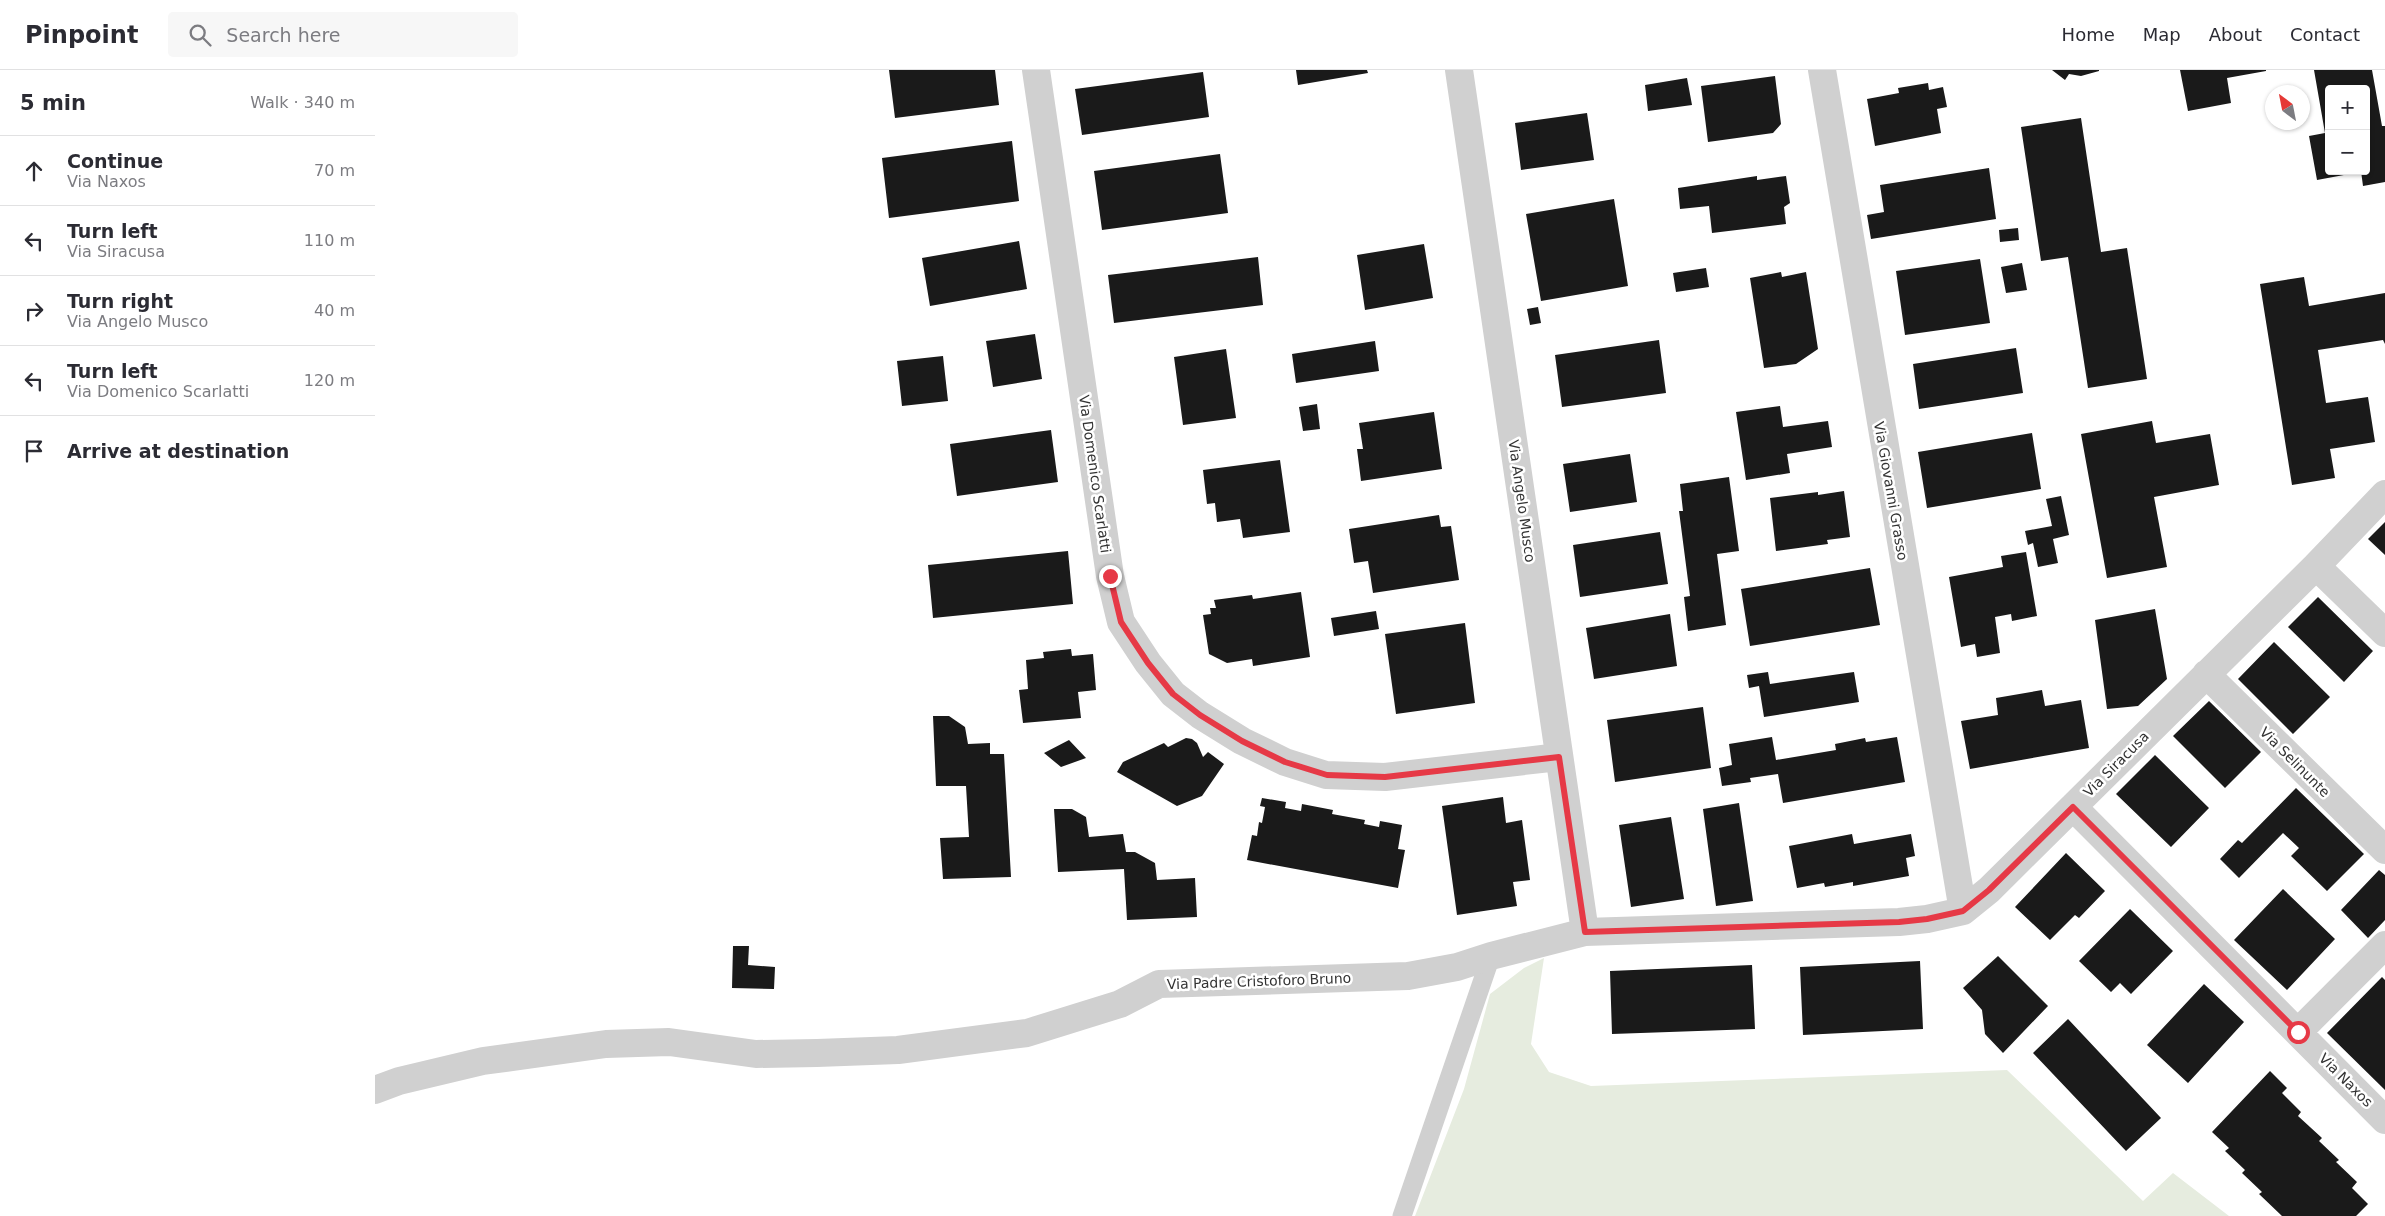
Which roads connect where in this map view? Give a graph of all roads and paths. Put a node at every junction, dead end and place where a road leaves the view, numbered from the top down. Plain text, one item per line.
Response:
1 (1036, 70) edge
2 (1459, 70) edge
3 (1822, 70) edge
4 (2385, 494) edge
5 (2316, 566) junction
6 (2385, 633) edge
7 (2206, 674) junction
8 (1559, 757) junction
9 (2073, 807) junction
10 (2385, 850) edge
11 (1963, 911) junction
12 (1585, 932) junction
13 (2385, 945) edge
14 (1491, 956) junction
15 (2298, 1032) junction
16 (375, 1090) edge
17 (2385, 1120) edge
18 (1402, 1216) edge

1 - 8 street, Via Domenico Scarlatti
2 - 8 street, Via Angelo Musco
3 - 11 street, Via Giovanni Grasso
4 - 5 street, Via Siracusa
5 - 6 street
5 - 7 street, Via Siracusa
7 - 9 street, Via Siracusa
7 - 10 street, Via Selinunte
8 - 12 street, Via Angelo Musco
9 - 11 street, Via Siracusa
9 - 15 street, Via Naxos
11 - 12 street, Via Siracusa
12 - 14 street, Via Padre Cristoforo Bruno
13 - 15 street
14 - 16 street, Via Padre Cristoforo Bruno
14 - 18 lane
15 - 17 street, Via Naxos

